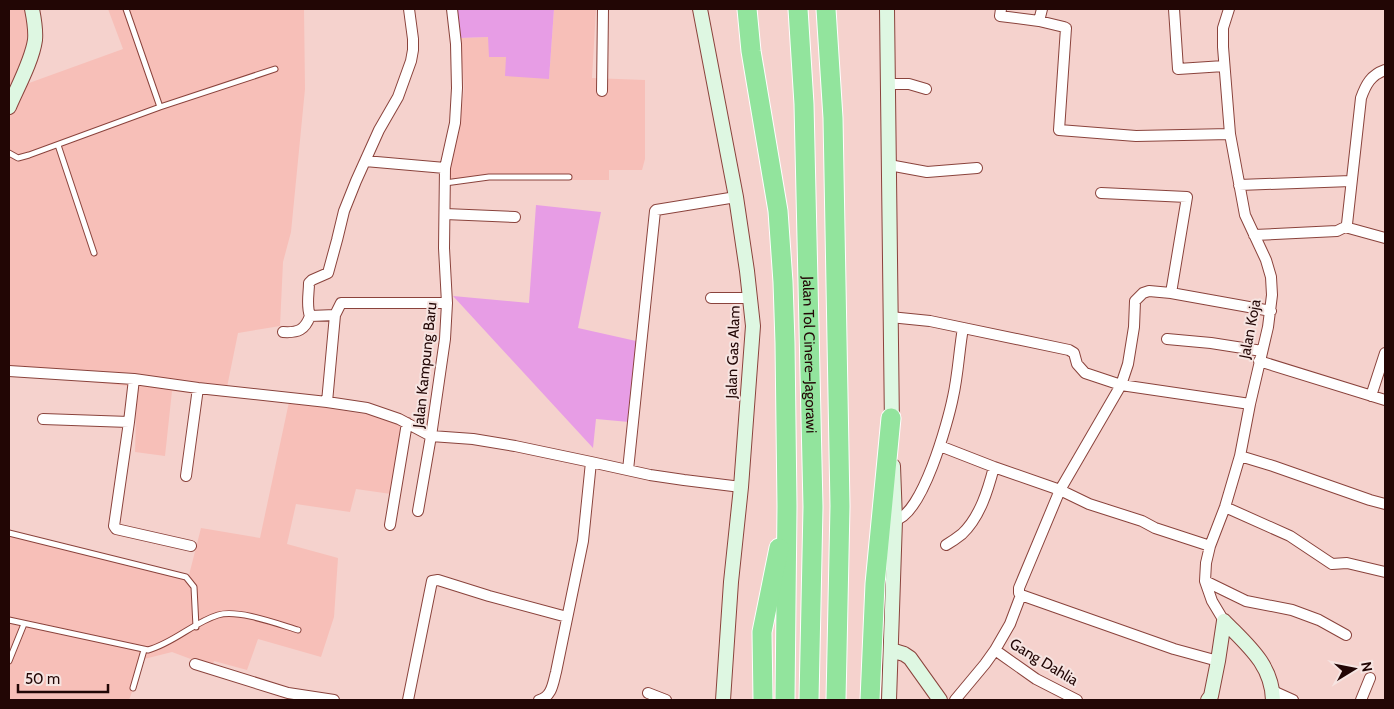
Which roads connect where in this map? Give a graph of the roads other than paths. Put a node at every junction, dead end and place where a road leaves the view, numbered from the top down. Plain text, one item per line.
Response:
1 (32, 9) edge
2 (126, 9) edge
3 (409, 9) edge
4 (452, 9) edge
5 (604, 9) edge
6 (700, 9) edge
7 (747, 9) edge
8 (798, 9) edge
9 (826, 9) edge
10 (887, 9) edge
11 (1001, 9) edge
12 (1042, 9) edge
13 (1174, 9) edge
14 (1229, 9) edge
15 (1039, 21) junction
16 (1224, 66) junction
17 (275, 68) dead end
18 (1385, 70) edge
19 (888, 84) junction
20 (926, 90) dead end
21 (602, 91) dead end
22 (9, 107) edge
23 (160, 107) junction
24 (1230, 134) junction
25 (58, 145) junction
26 (9, 152) edge
27 (365, 161) junction
28 (889, 165) junction
29 (445, 168) junction
30 (976, 168) dead end
31 (569, 177) dead end
32 (1351, 181) junction
33 (445, 183) junction
34 (1239, 185) junction
35 (1100, 193) dead end
36 (736, 197) junction
37 (445, 214) junction
38 (515, 217) dead end
39 (1346, 228) junction
40 (1254, 235) junction
41 (1385, 238) edge
42 (94, 253) dead end
43 (1171, 293) junction
44 (712, 298) dead end
45 (750, 298) junction
46 (447, 303) junction
47 (1271, 311) junction
48 (335, 315) junction
49 (310, 316) junction
50 (890, 317) junction
51 (962, 328) junction
52 (283, 332) dead end
53 (1167, 339) dead end
54 (1385, 353) edge
55 (1260, 356) junction
56 (9, 371) edge
57 (134, 379) junction
58 (1121, 385) junction
59 (198, 388) junction
60 (1370, 396) junction
61 (1385, 400) edge
62 (327, 402) junction
63 (1250, 404) junction
64 (891, 418) junction
65 (43, 419) dead end
66 (129, 422) junction
67 (408, 423) junction
68 (431, 436) junction
69 (940, 446) junction
70 (1240, 456) junction
71 (591, 462) junction
72 (994, 467) junction
73 (628, 470) junction
74 (186, 476) dead end
75 (741, 487) junction
76 (1060, 490) junction
77 (1385, 504) edge
78 (788, 506) junction
79 (1224, 507) junction
80 (418, 511) dead end
81 (895, 520) junction
82 (390, 525) dead end
83 (9, 533) edge
84 (946, 545) dead end
85 (191, 546) dead end
86 (1210, 546) junction
87 (1385, 572) edge
88 (1204, 581) junction
89 (1021, 595) junction
90 (567, 617) junction
91 (9, 620) edge
92 (1224, 621) junction
93 (24, 624) junction
94 (196, 627) junction
95 (298, 630) dead end
96 (1346, 635) dead end
97 (144, 650) junction
98 (891, 650) junction
99 (994, 650) junction
100 (9, 661) edge
101 (1218, 661) junction
102 (195, 664) dead end
103 (1370, 678) dead end
104 (133, 688) dead end
105 (648, 692) dead end
106 (1273, 696) edge
107 (287, 697) edge
108 (334, 700) edge
109 (408, 700) edge
110 (539, 700) edge
111 (666, 700) edge
112 (723, 700) edge
113 (763, 700) edge
114 (785, 700) edge
115 (809, 700) edge
116 (836, 700) edge
117 (870, 700) edge
118 (889, 700) edge
119 (940, 700) edge
120 (955, 700) edge
121 (1077, 700) edge
122 (1208, 700) edge
123 (1293, 700) edge
124 (1361, 700) edge

1 - 22 main road
2 - 23 lane
3 - 27 street
4 - 29 street, Jalan Kampung Baru
5 - 21 street
6 - 36 main road, Jalan Gas Alam
7 - 78 highway
8 - 115 highway, Jalan Tol Cinere–Jagorawi
9 - 116 highway, Jalan Tol Cinere–Jagorawi
10 - 19 main road
11 - 15 street
12 - 15 street
13 - 16 street
14 - 16 street, Jalan Koja
15 - 24 street
16 - 24 street, Jalan Koja
17 - 23 lane
18 - 32 street
19 - 20 street
19 - 28 main road
23 - 25 lane
24 - 34 street, Jalan Koja
25 - 26 lane
25 - 42 lane
27 - 29 street
27 - 49 street
28 - 30 street
28 - 50 main road
29 - 33 street, Jalan Kampung Baru
31 - 33 lane
32 - 34 street
32 - 39 street
33 - 37 street, Jalan Kampung Baru
34 - 40 street, Jalan Koja
35 - 43 street
36 - 45 main road, Jalan Gas Alam
36 - 73 street
37 - 38 street
37 - 46 street, Jalan Kampung Baru
39 - 40 street
39 - 41 street
40 - 47 street, Jalan Koja
43 - 47 street
43 - 58 street
44 - 45 street
45 - 75 main road, Jalan Gas Alam
46 - 48 street
46 - 68 street, Jalan Kampung Baru
47 - 55 street, Jalan Koja
48 - 49 street
48 - 62 street
49 - 52 street
50 - 51 street
50 - 64 main road
51 - 58 street
51 - 69 street
53 - 55 street
54 - 60 street
55 - 60 street
55 - 63 street, Jalan Koja
56 - 57 street
57 - 59 street
57 - 66 street
58 - 63 street
58 - 76 street
59 - 62 street
59 - 74 street
60 - 61 street
62 - 67 street
63 - 70 street, Jalan Koja
64 - 81 main road
64 - 117 highway
65 - 66 street
66 - 85 street
67 - 68 street
67 - 82 street
68 - 71 street, Jalan Kampung Baru
68 - 80 street
69 - 72 street
69 - 81 street
70 - 77 street
70 - 79 street, Jalan Koja
71 - 73 street, Jalan Kampung Baru
71 - 90 street
72 - 76 street
72 - 84 street
73 - 75 street, Jalan Kampung Baru
75 - 112 main road, Jalan Gas Alam
76 - 86 street
76 - 89 street
78 - 113 highway
78 - 114 highway
79 - 86 street, Jalan Koja
79 - 87 street
81 - 98 main road
83 - 94 lane
86 - 88 street, Jalan Koja
88 - 92 street
88 - 96 street
89 - 99 street
89 - 101 street
90 - 109 street
90 - 110 street
91 - 93 lane
92 - 101 main road
92 - 106 main road
93 - 97 lane
93 - 100 lane
94 - 95 lane
94 - 97 lane
97 - 104 lane
98 - 118 main road
98 - 119 main road
99 - 120 street
99 - 121 street, Gang Dahlia
101 - 122 main road
102 - 107 street
103 - 124 street
105 - 111 street
106 - 123 street
107 - 108 street

